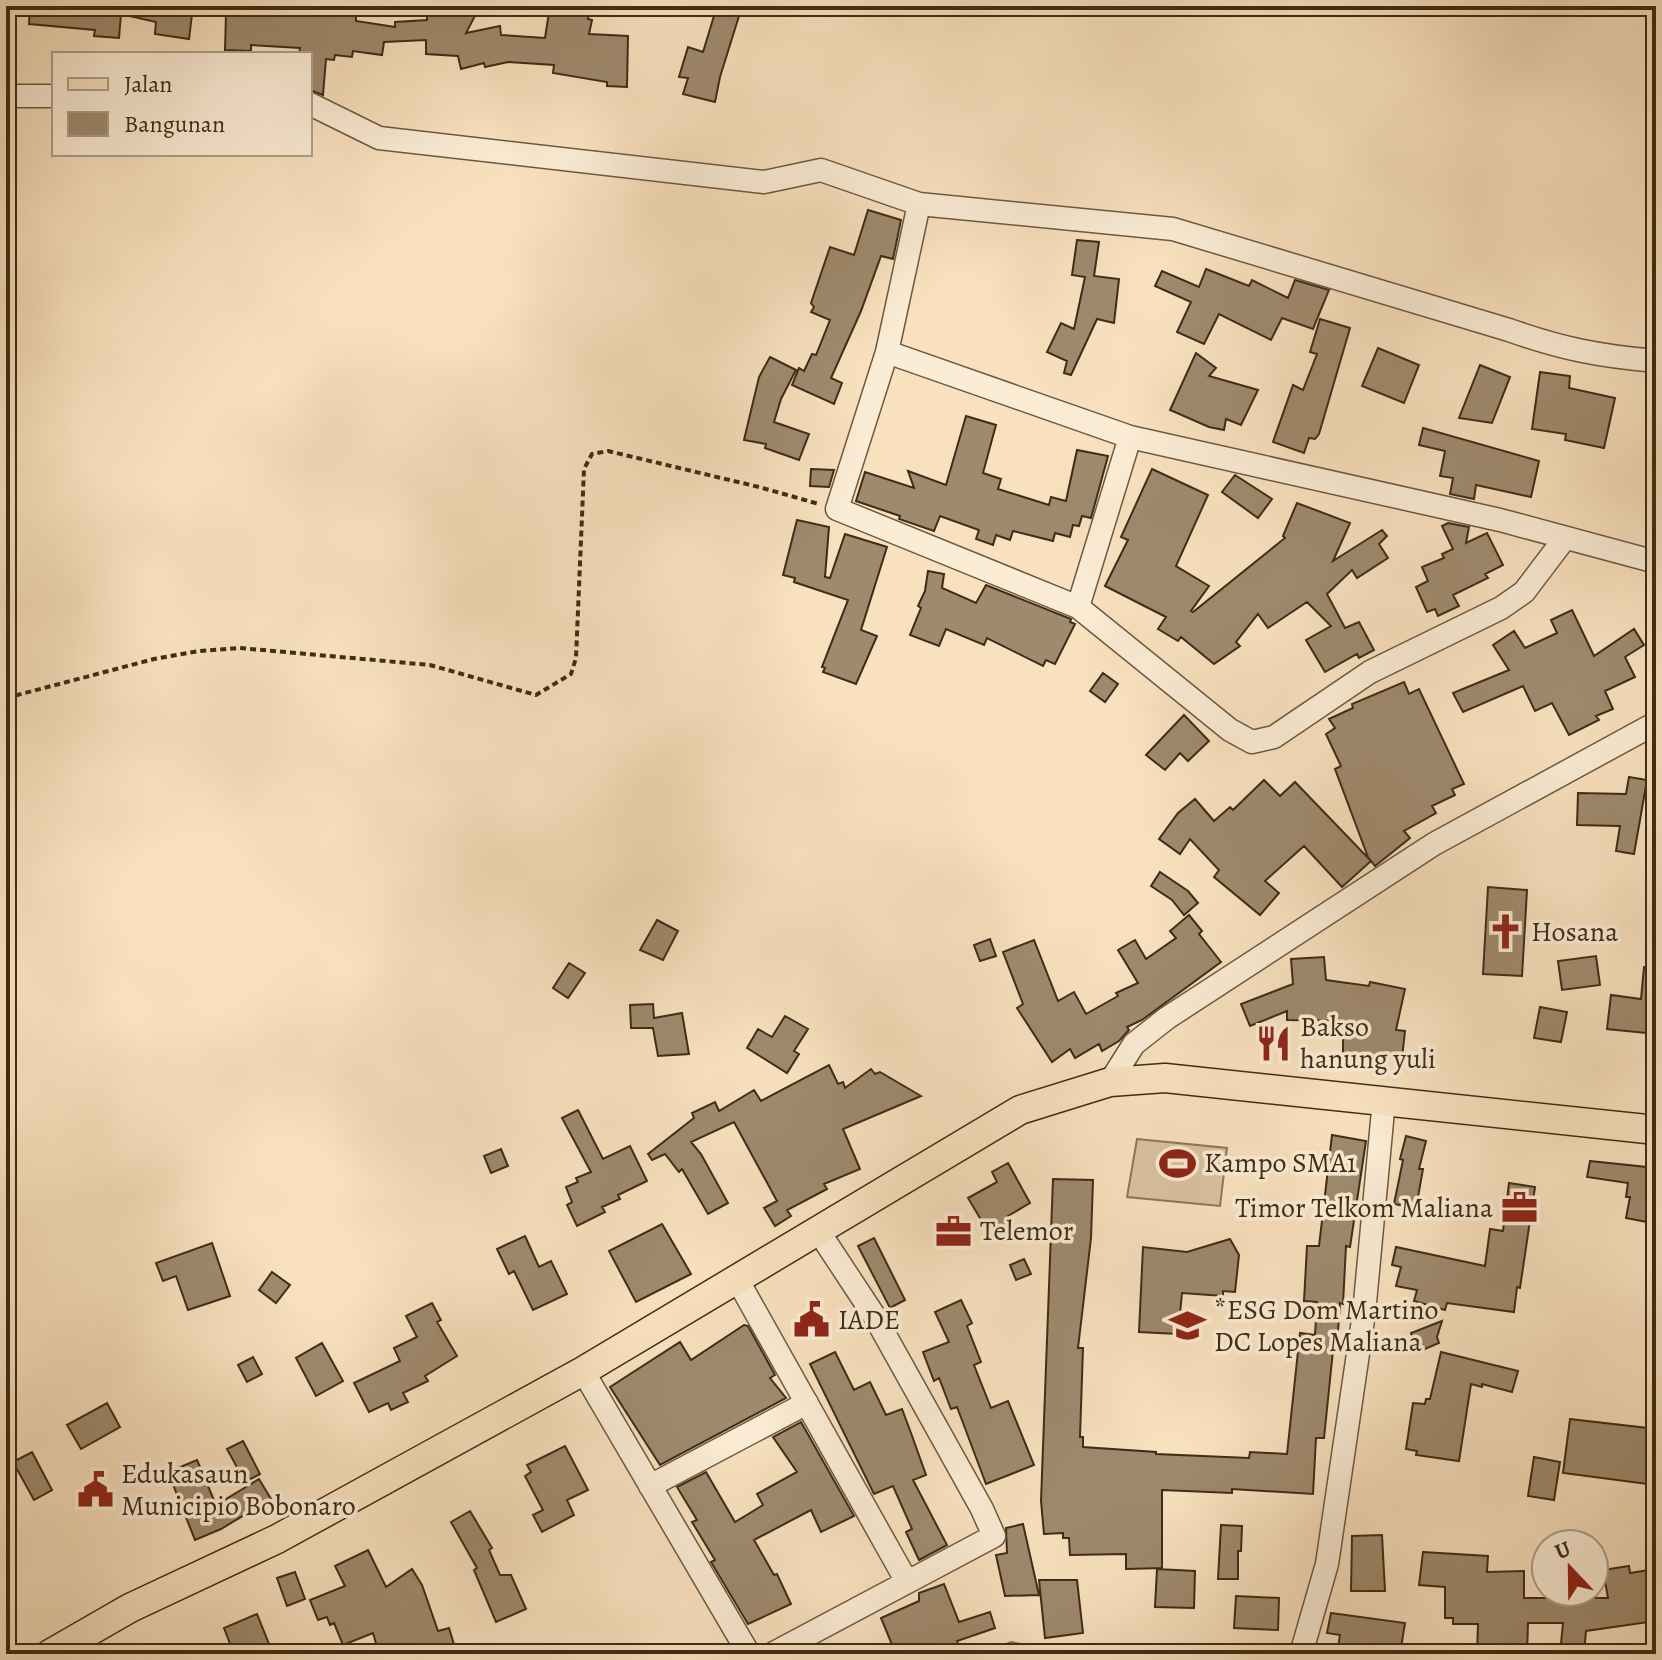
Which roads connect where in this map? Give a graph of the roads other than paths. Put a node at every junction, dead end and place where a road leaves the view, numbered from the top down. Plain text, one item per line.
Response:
1 (6, 96) edge
2 (52, 96) edge
3 (312, 105) edge
4 (919, 204) junction
5 (887, 352) junction
6 (1656, 361) edge
7 (1130, 437) junction
8 (1565, 538) junction
9 (1656, 562) edge
10 (1078, 607) junction
11 (1656, 723) edge
12 (1110, 1082) junction
13 (1384, 1100) junction
14 (1656, 1130) edge
15 (819, 1232) junction
16 (737, 1279) junction
17 (583, 1371) junction
18 (807, 1403) junction
19 (650, 1486) junction
20 (907, 1582) junction
21 (50, 1654) edge
22 (749, 1654) edge
23 (772, 1654) edge
24 (1301, 1654) edge

1 - 2 street
3 - 4 street
4 - 5 street
4 - 6 street
5 - 7 street
5 - 10 street
7 - 8 street
7 - 10 street
8 - 9 street
8 - 10 street
11 - 12 street
12 - 13 main road
12 - 15 main road
13 - 14 main road
13 - 24 street
15 - 16 main road
15 - 20 street
16 - 17 main road
16 - 18 street
17 - 19 street
17 - 21 main road
18 - 19 street
18 - 20 street
19 - 22 street
20 - 23 street

